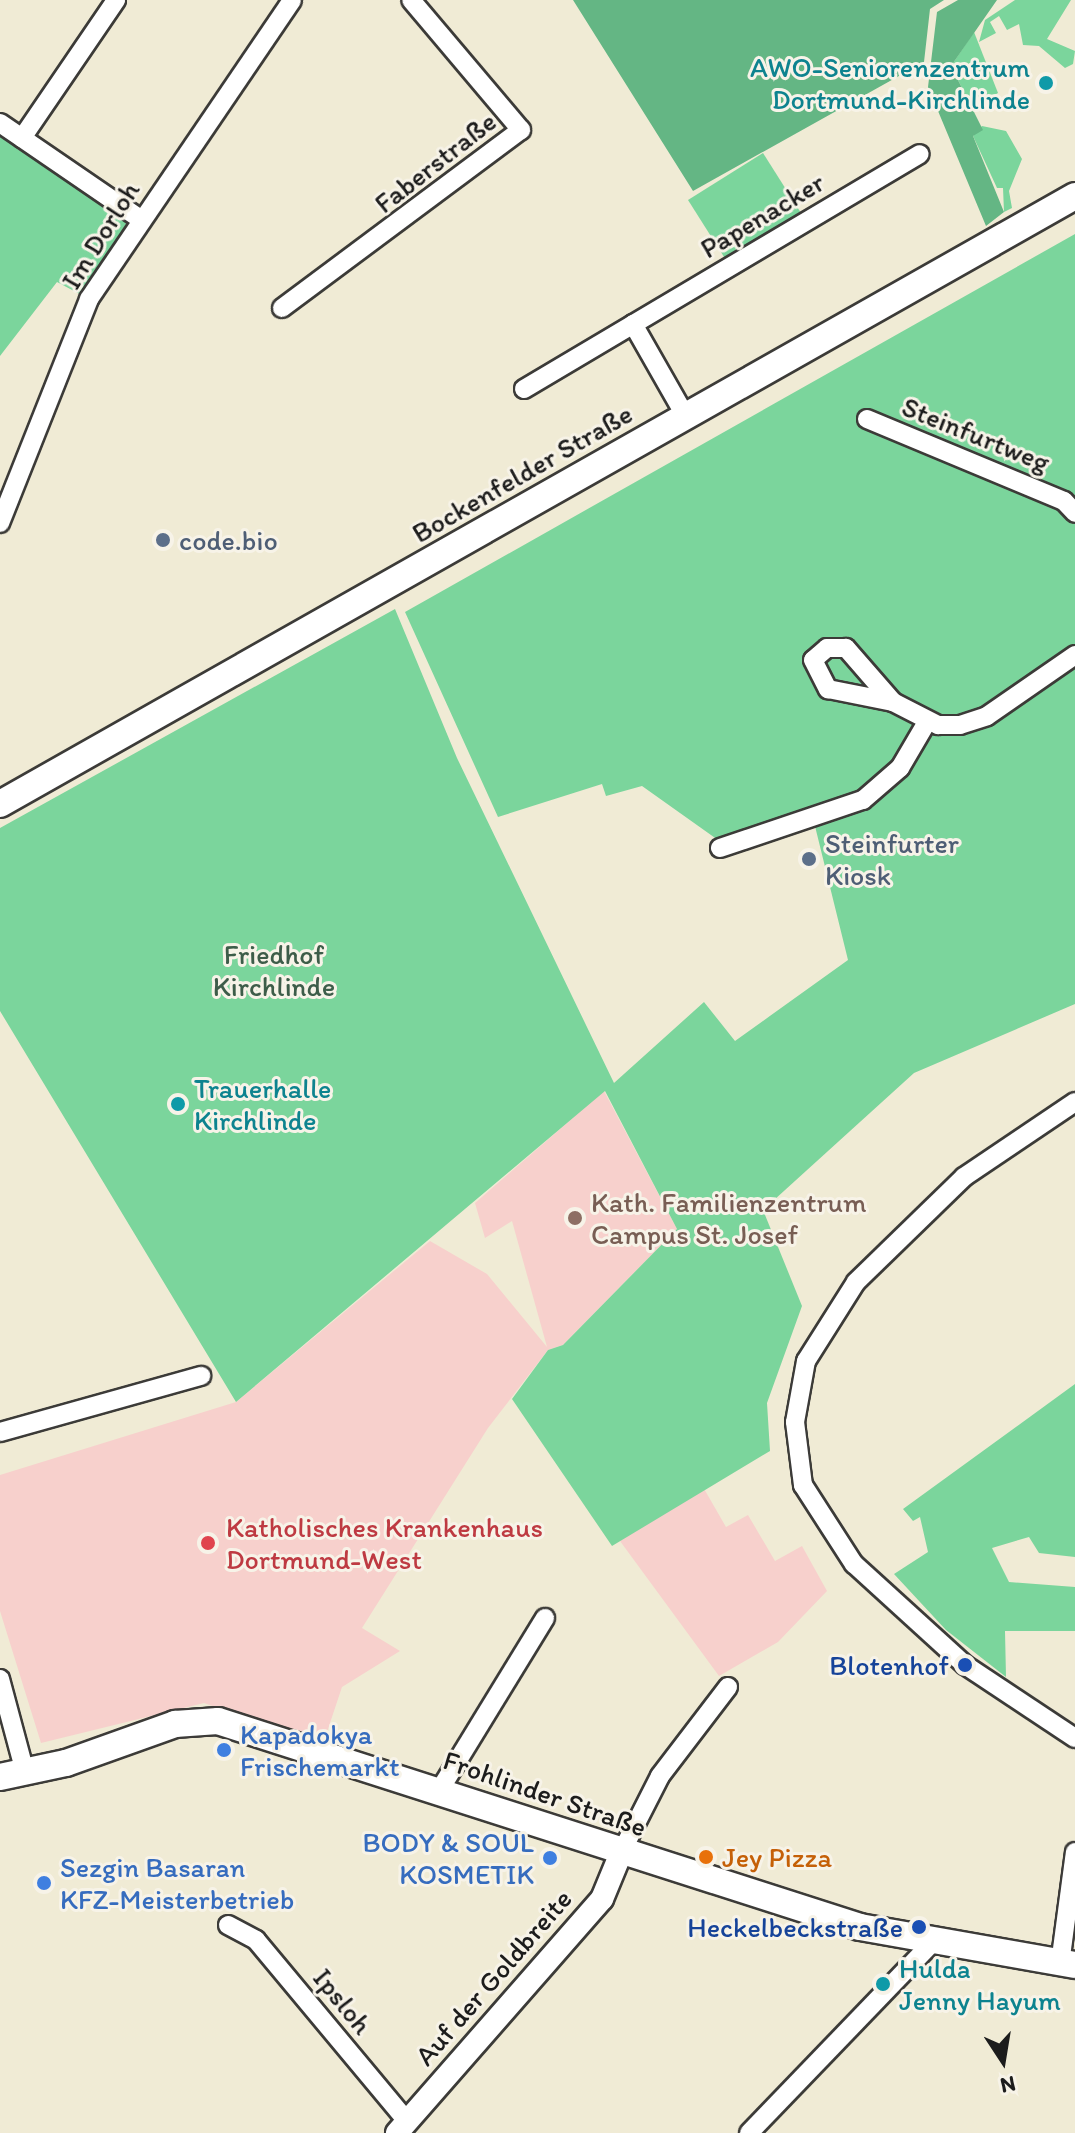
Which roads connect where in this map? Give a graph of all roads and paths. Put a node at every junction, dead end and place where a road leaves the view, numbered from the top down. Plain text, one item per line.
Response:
1 (116, 0) edge
2 (292, 0) edge
3 (411, 0) edge
4 (0, 123) edge
5 (22, 138) junction
6 (920, 154) dead end
7 (1075, 196) edge
8 (140, 219) junction
9 (282, 308) dead end
10 (633, 324) junction
11 (524, 389) dead end
12 (686, 417) junction
13 (867, 419) dead end
14 (1071, 500) edge
15 (0, 523) edge
16 (1075, 655) edge
17 (893, 702) dead end
18 (927, 722) junction
19 (0, 804) edge
20 (720, 848) dead end
21 (1075, 1102) edge
22 (201, 1376) dead end
23 (0, 1432) edge
24 (545, 1618) dead end
25 (0, 1679) edge
26 (728, 1687) dead end
27 (1075, 1738) edge
28 (12, 1775) edge
29 (439, 1791) junction
30 (1075, 1852) edge
31 (621, 1853) junction
32 (228, 1925) dead end
33 (931, 1944) junction
34 (1068, 1964) edge
35 (402, 2127) edge
36 (749, 2133) edge

1 - 5 street
2 - 8 street, Im Dorloh
3 - 9 street, Faberstraße
4 - 5 street
5 - 8 street
6 - 10 street, Papenacker
7 - 12 main road, Bockenfelder Straße
8 - 15 street, Im Dorloh
10 - 11 street, Papenacker
10 - 12 street
12 - 19 main road, Bockenfelder Straße
13 - 14 street, Steinfurtweg
16 - 18 street
17 - 18 street
18 - 20 street
21 - 27 street
22 - 23 street
24 - 29 street
25 - 28 street
26 - 31 street
28 - 29 main road, Frohlinder Straße
29 - 31 main road, Frohlinder Straße
30 - 34 street
31 - 33 main road, Frohlinder Straße
31 - 35 street, Auf der Goldbreite
32 - 35 street, Ipsloh
33 - 34 main road, Frohlinder Straße
33 - 36 street

